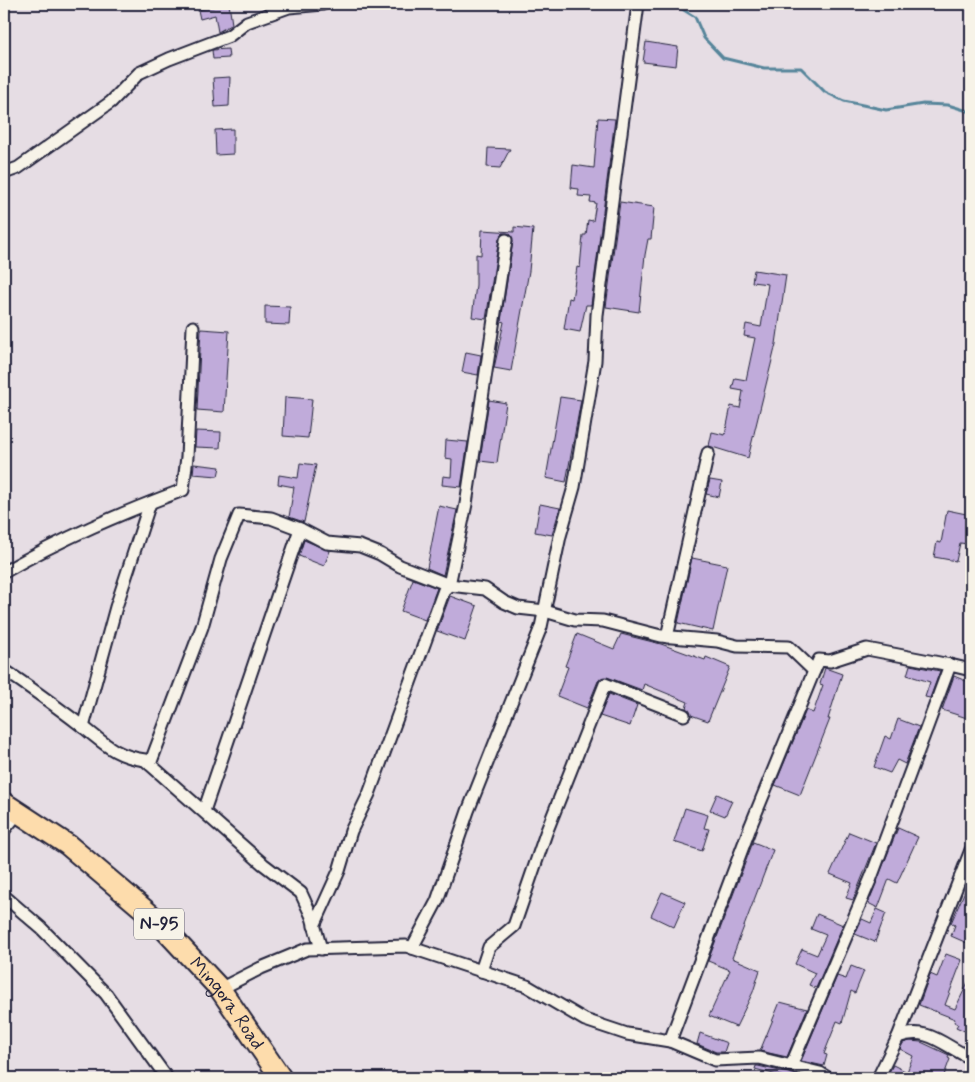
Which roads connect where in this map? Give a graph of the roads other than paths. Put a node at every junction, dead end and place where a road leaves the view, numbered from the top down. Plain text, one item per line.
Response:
1 (323, 4) edge
2 (638, 4) edge
3 (4, 172) edge
4 (506, 240) dead end
5 (193, 327) dead end
6 (708, 453) dead end
7 (150, 503) junction
8 (300, 529) junction
9 (4, 572) edge
10 (449, 585) junction
11 (545, 611) junction
12 (668, 637) junction
13 (950, 665) junction
14 (4, 670) edge
15 (971, 670) edge
16 (814, 671) junction
17 (684, 715) dead end
18 (83, 727) junction
19 (150, 764) junction
20 (11, 808) edge
21 (204, 811) junction
22 (4, 830) edge
23 (971, 850) edge
24 (4, 896) edge
25 (314, 926) junction
26 (412, 948) junction
27 (321, 949) junction
28 (481, 971) junction
29 (220, 989) junction
30 (898, 1037) junction
31 (670, 1041) junction
32 (971, 1058) edge
33 (791, 1066) junction
34 (167, 1078) edge
35 (282, 1078) edge
36 (828, 1078) edge
37 (878, 1078) edge

1 - 3 street
2 - 11 street
4 - 10 street
5 - 7 street
6 - 12 street
7 - 9 street
7 - 18 street
8 - 10 street
8 - 19 street
8 - 21 street
10 - 11 street
10 - 25 street
11 - 12 street
11 - 26 street
12 - 16 street
13 - 15 street
13 - 16 street
13 - 33 street
14 - 18 street
16 - 31 street
17 - 28 street
18 - 19 street
19 - 21 street
20 - 22 street
20 - 29 highway, Mingora Road / N-95
21 - 25 street
23 - 30 street
24 - 34 street
25 - 27 street
26 - 27 street
26 - 28 street
27 - 29 street
28 - 31 street
29 - 35 highway, Mingora Road / N-95
30 - 32 street
30 - 37 street
31 - 33 street
33 - 36 street

